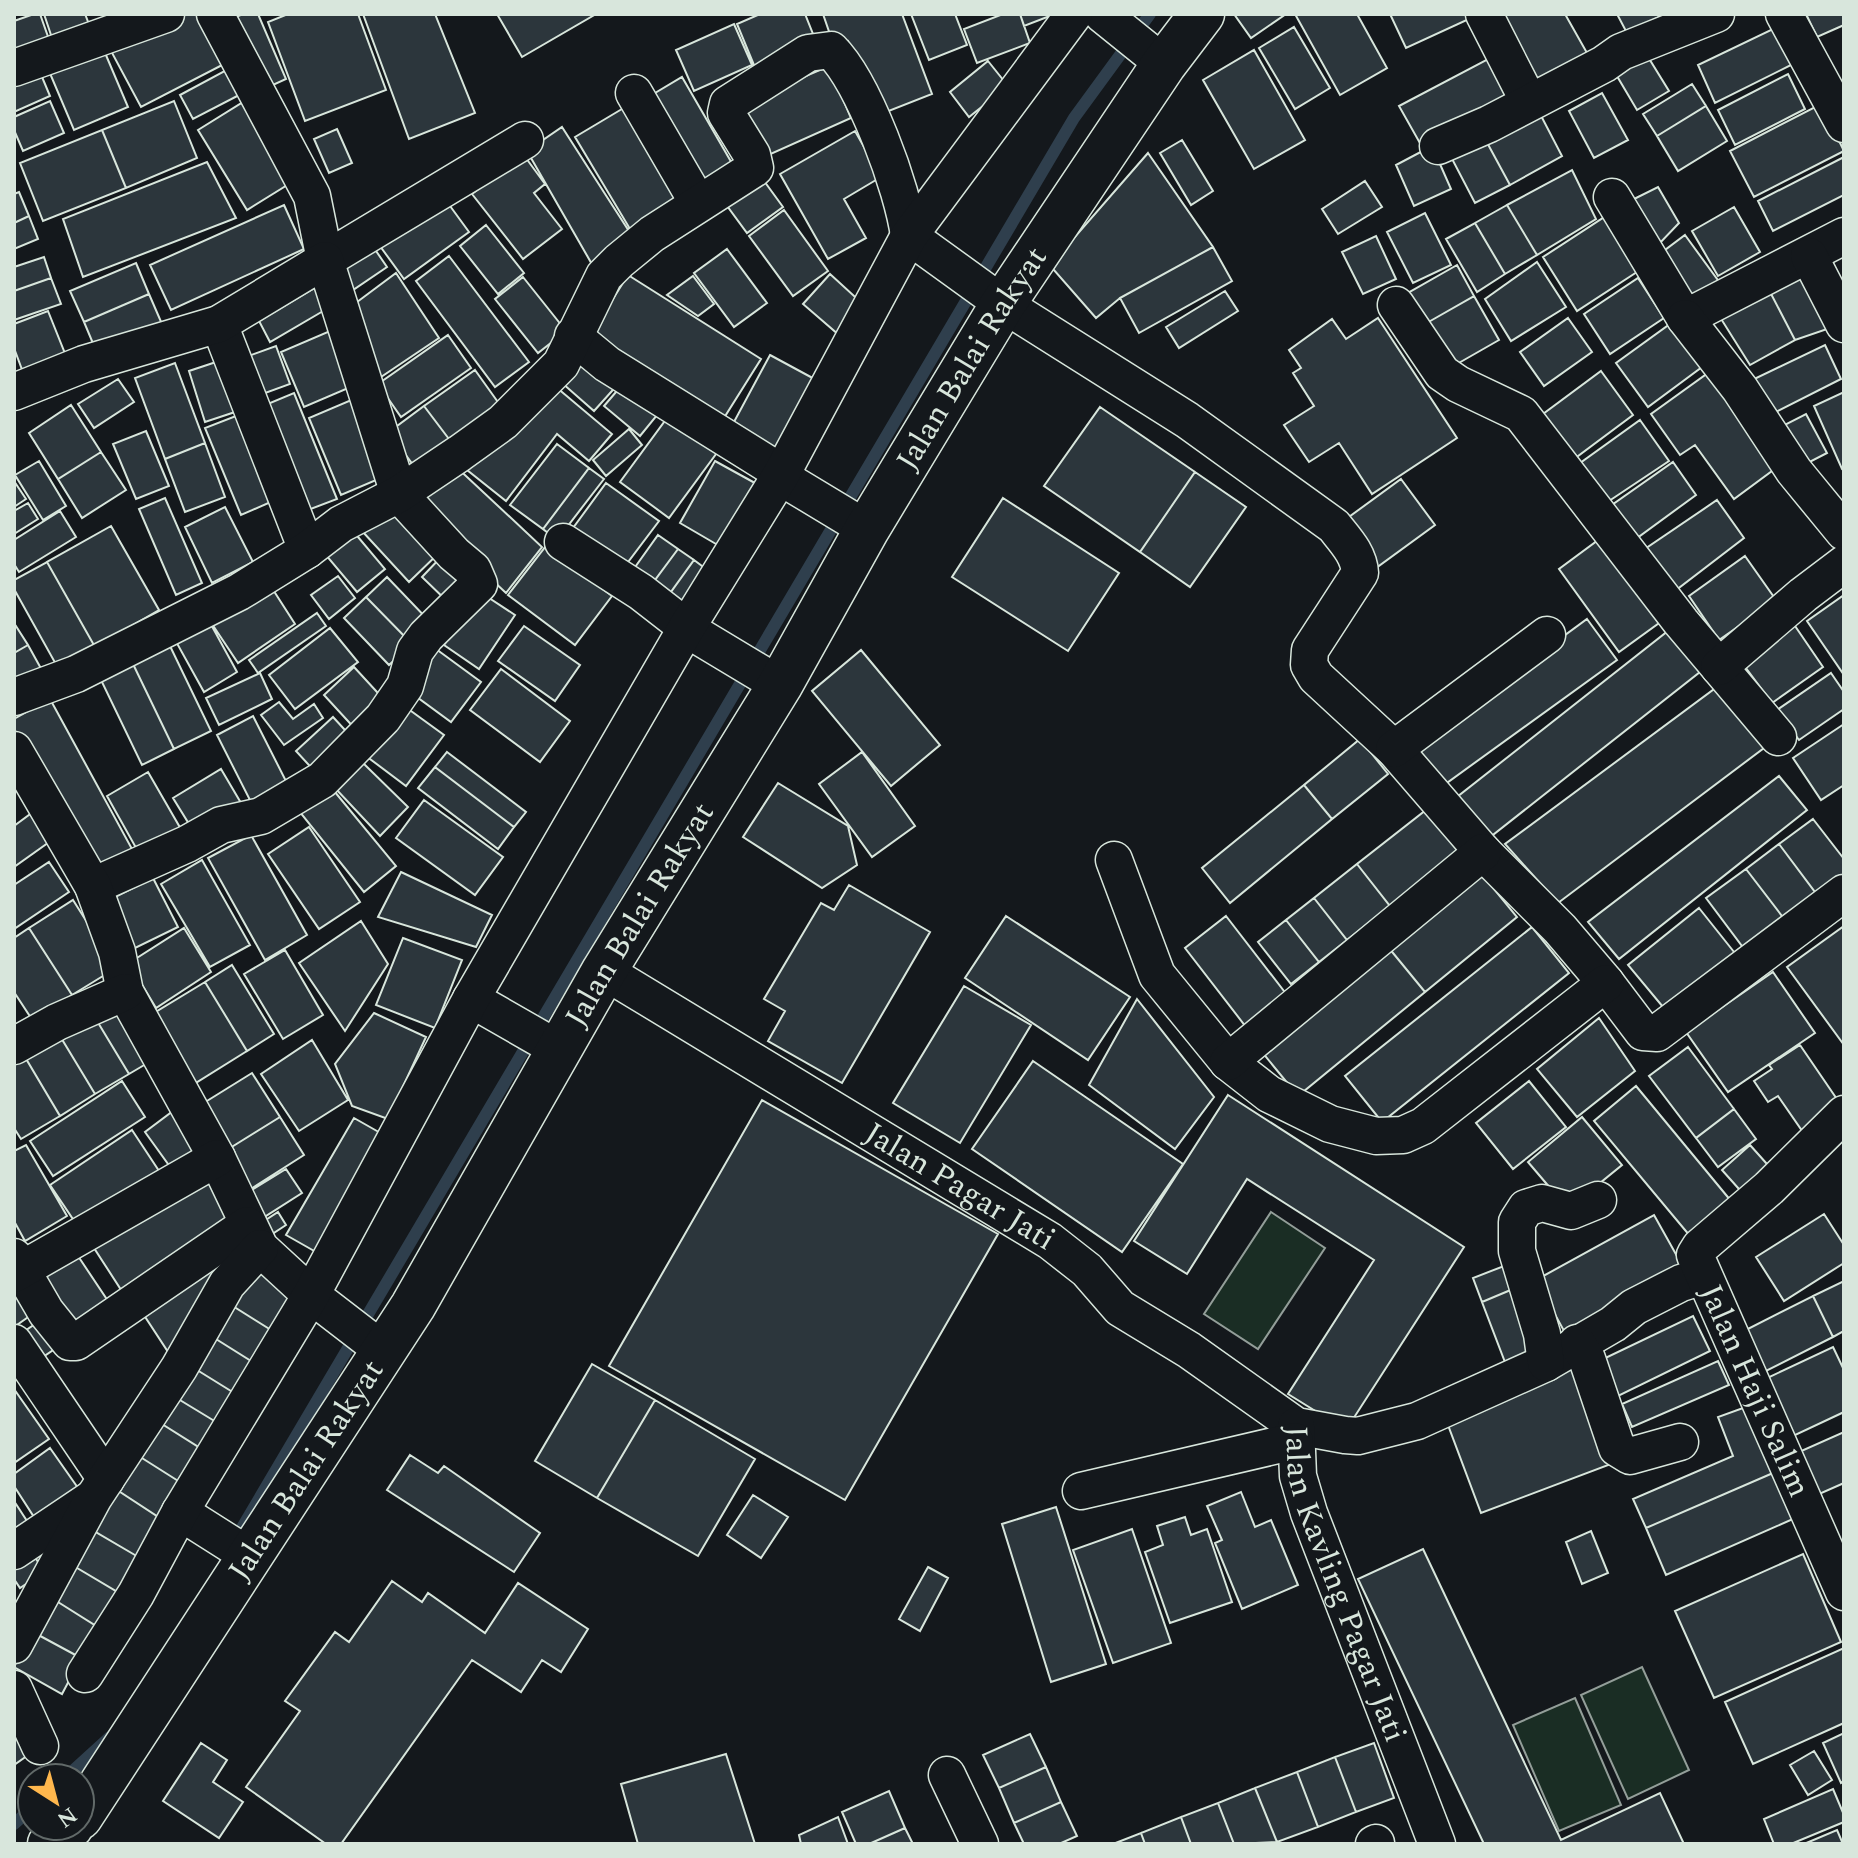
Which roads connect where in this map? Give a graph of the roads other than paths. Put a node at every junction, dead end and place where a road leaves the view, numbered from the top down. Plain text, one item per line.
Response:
1 (166, 14) edge
2 (215, 14) edge
3 (1074, 14) edge
4 (1102, 14) edge
5 (1202, 14) edge
6 (1484, 14) edge
7 (1716, 14) edge
8 (1784, 14) edge
9 (1152, 55) junction
10 (14, 68) edge
11 (634, 93) dead end
12 (1529, 102) junction
13 (1844, 124) edge
14 (525, 140) dead end
15 (1438, 146) dead end
16 (1612, 197) dead end
17 (698, 203) junction
18 (1844, 236) edge
19 (919, 245) junction
20 (1809, 256) junction
21 (325, 260) junction
22 (993, 297) junction
23 (1396, 305) dead end
24 (1685, 318) junction
25 (1843, 319) edge
26 (219, 324) junction
27 (573, 336) junction
28 (17, 383) edge
29 (788, 479) junction
30 (399, 494) junction
31 (855, 522) junction
32 (1844, 532) edge
33 (563, 542) dead end
34 (307, 550) junction
35 (1844, 564) edge
36 (691, 630) junction
37 (1547, 635) dead end
38 (1719, 667) junction
39 (768, 677) junction
40 (14, 697) edge
41 (1778, 737) dead end
42 (1394, 749) junction
43 (14, 750) edge
44 (25, 794) edge
45 (1483, 852) junction
46 (1114, 860) dead end
47 (93, 886) junction
48 (1844, 893) edge
49 (604, 971) junction
50 (1606, 983) junction
51 (125, 992) junction
52 (477, 1002) junction
53 (14, 1046) edge
54 (550, 1046) junction
55 (1228, 1062) junction
56 (1844, 1114) edge
57 (217, 1158) junction
58 (1598, 1200) dead end
59 (254, 1236) junction
60 (16, 1267) edge
61 (1703, 1276) junction
62 (318, 1299) junction
63 (14, 1343) edge
64 (1577, 1343) junction
65 (374, 1344) junction
66 (1546, 1363) junction
67 (1296, 1433) junction
68 (1680, 1442) dead end
69 (100, 1488) junction
70 (1081, 1491) dead end
71 (188, 1516) junction
72 (14, 1551) edge
73 (244, 1552) junction
74 (1844, 1592) edge
75 (14, 1645) edge
76 (85, 1674) dead end
77 (14, 1689) edge
78 (40, 1746) dead end
79 (947, 1775) dead end
80 (96, 1791) edge
81 (980, 1844) edge
82 (1437, 1844) edge

1 - 10 street
2 - 21 street
3 - 19 street
4 - 9 street
5 - 9 street, Jalan Balai Rakyat
6 - 12 street
7 - 12 street
8 - 13 street
9 - 22 street, Jalan Balai Rakyat
11 - 17 street
12 - 15 street
14 - 21 street
16 - 24 street
17 - 19 street
17 - 27 street
18 - 20 street
19 - 22 street
19 - 29 street
20 - 24 street
20 - 25 street
21 - 26 street
21 - 30 street
22 - 31 street, Jalan Balai Rakyat
22 - 42 street
23 - 38 street
24 - 32 street
26 - 28 street
26 - 34 street
27 - 29 street
27 - 30 street
29 - 31 street
29 - 36 street
30 - 34 street
30 - 47 street
31 - 39 street, Jalan Balai Rakyat
33 - 36 street
34 - 40 street
35 - 38 street
36 - 39 street
36 - 52 street
37 - 42 street
38 - 41 street
39 - 49 street, Jalan Balai Rakyat
42 - 45 street
43 - 44 street
44 - 47 street
45 - 50 street
45 - 55 street
46 - 55 street
47 - 51 street
48 - 50 street
49 - 54 street, Jalan Balai Rakyat
49 - 67 street, Jalan Pagar Jati
50 - 55 street
51 - 53 street
51 - 57 street
52 - 54 street
52 - 62 street
54 - 65 street, Jalan Balai Rakyat
56 - 61 street
57 - 59 street
57 - 60 street
58 - 66 street
59 - 60 street
59 - 62 street
59 - 69 street
61 - 64 street, Jalan Haji Salim
61 - 74 street, Jalan Haji Salim
62 - 65 street
62 - 71 street
63 - 69 street
64 - 66 street, Jalan Kavling Pagar Jati
64 - 68 street
65 - 73 street, Jalan Balai Rakyat
66 - 67 street, Jalan Kavling Pagar Jati
67 - 70 street
67 - 82 street, Jalan Kavling Pagar Jati
69 - 72 street
69 - 75 street
71 - 73 street
71 - 76 street
73 - 80 street, Jalan Balai Rakyat
77 - 78 street
79 - 81 street

